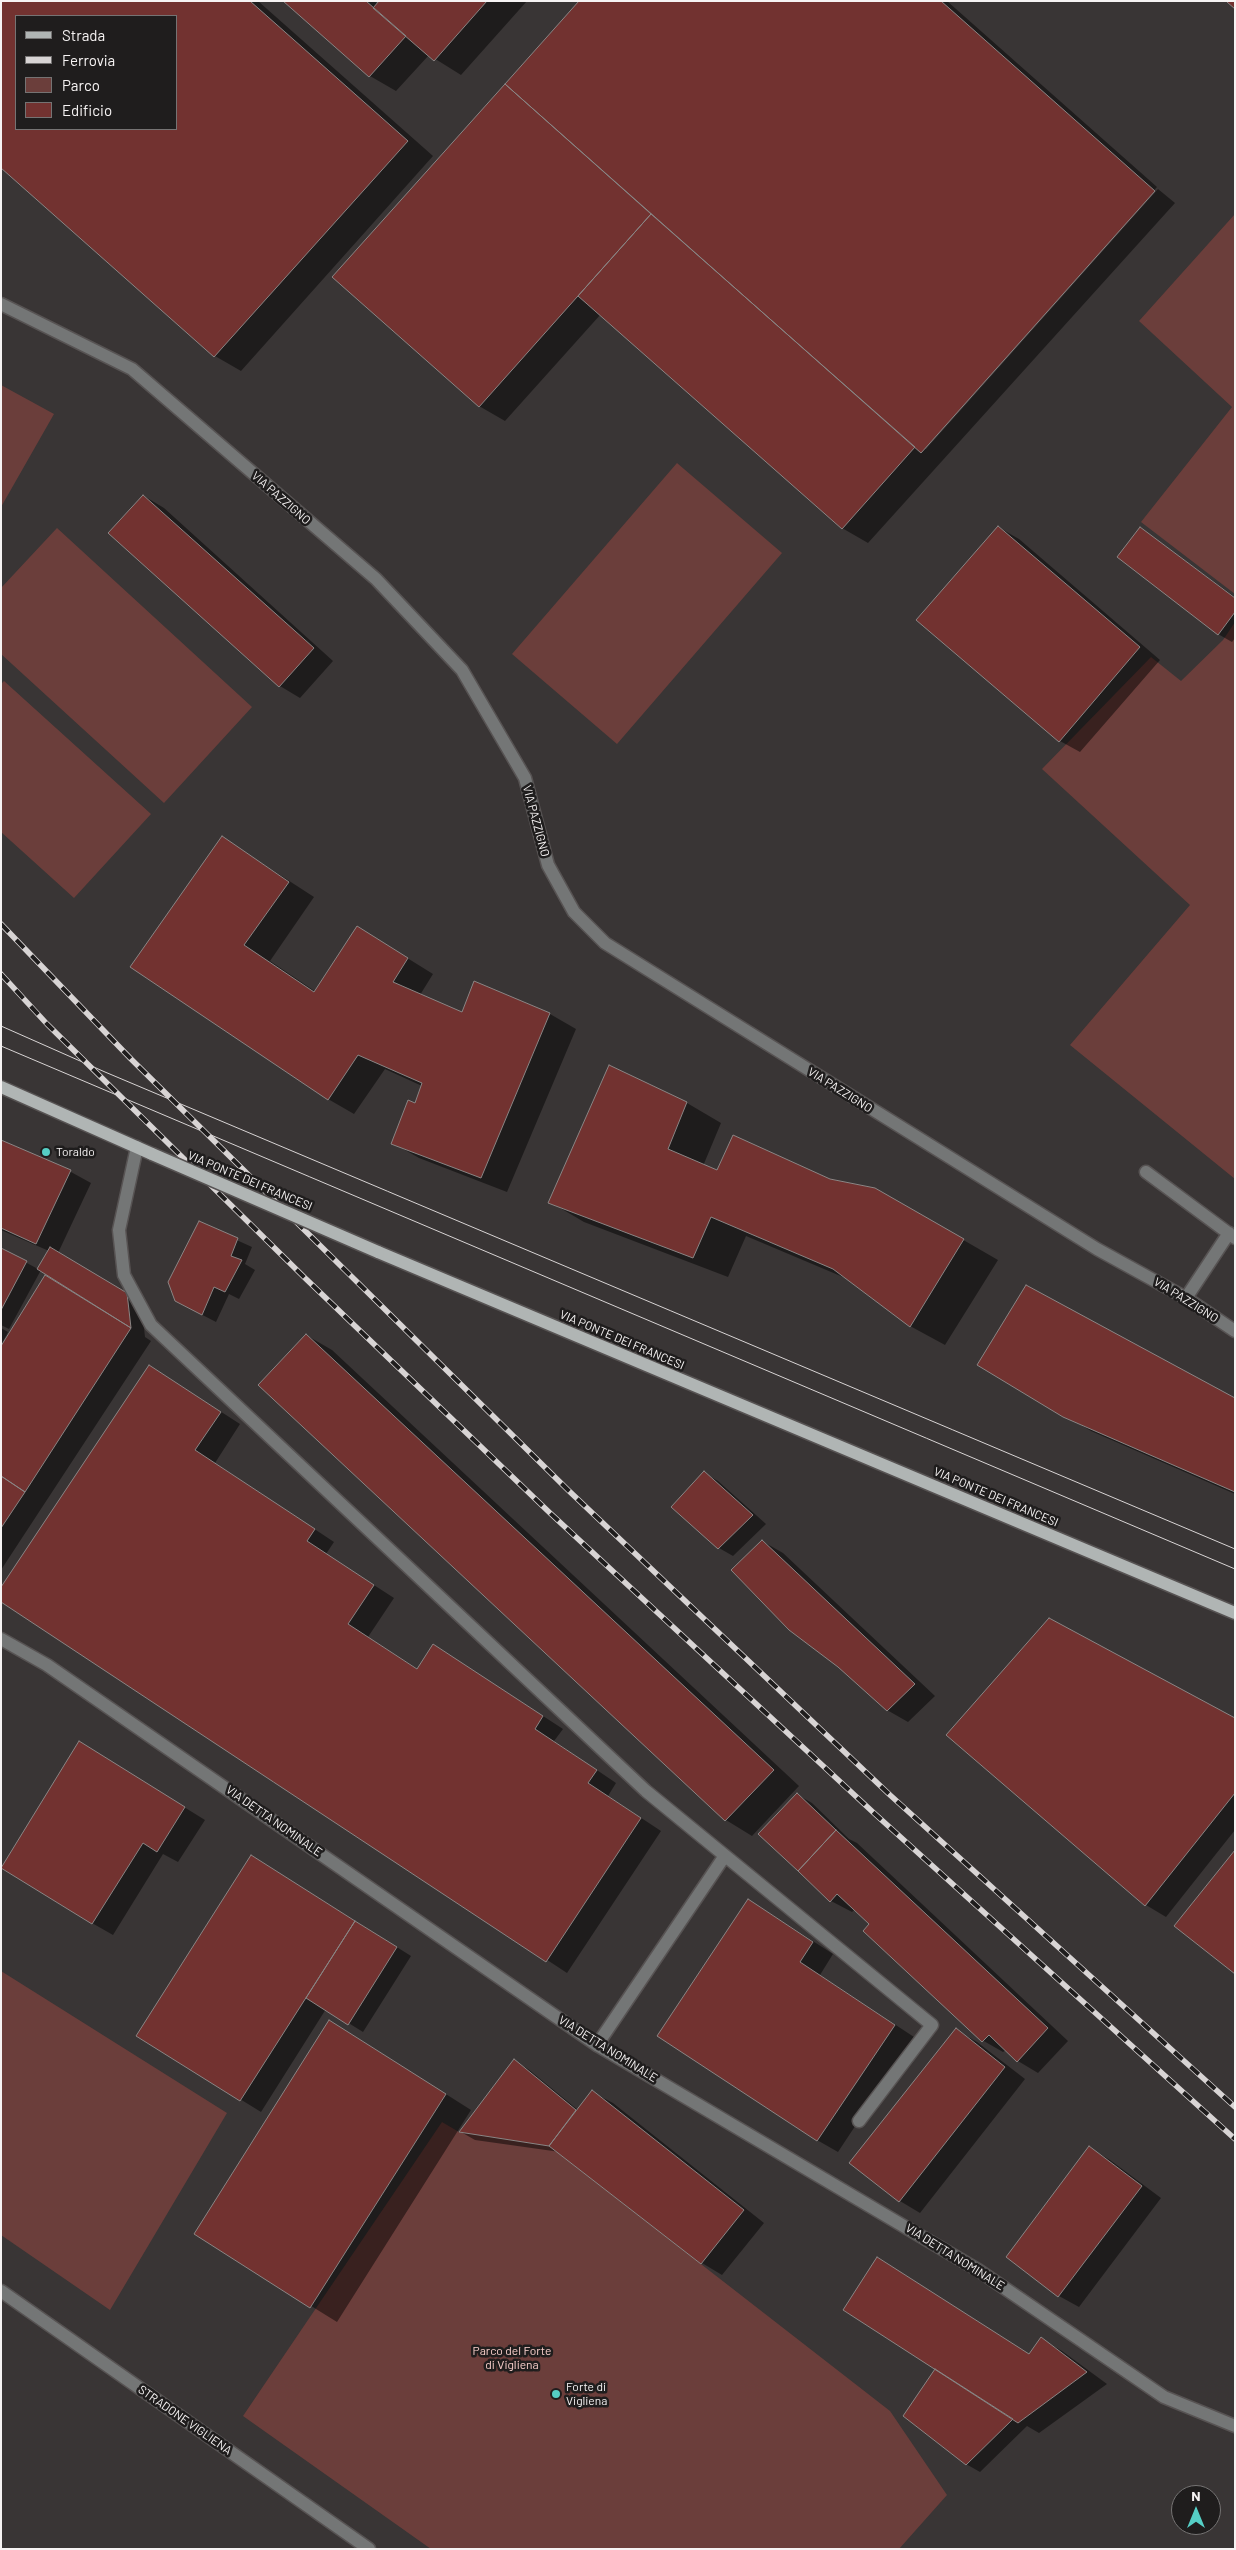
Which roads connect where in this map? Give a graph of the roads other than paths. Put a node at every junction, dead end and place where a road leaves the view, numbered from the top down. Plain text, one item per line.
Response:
1 (1, 304) edge
2 (1, 1087) edge
3 (138, 1147) junction
4 (1146, 1172) dead end
5 (1232, 1236) edge
6 (1186, 1298) junction
7 (1235, 1330) edge
8 (1235, 1612) edge
9 (1, 1639) edge
10 (724, 1857) junction
11 (597, 2045) junction
12 (859, 2121) dead end
13 (1, 2291) edge
14 (1235, 2426) edge
15 (369, 2549) edge

1 - 6 street, VIA PAZZIGNO
2 - 3 main road, VIA PONTE DEI FRANCESI
3 - 8 main road, VIA PONTE DEI FRANCESI, bridge
3 - 10 street
4 - 5 street
5 - 6 street
6 - 7 street, VIA PAZZIGNO
9 - 11 street, VIA DETTA NOMINALE
10 - 11 street
10 - 12 street
11 - 14 street, VIA DETTA NOMINALE
13 - 15 street, STRADONE VIGLIENA

